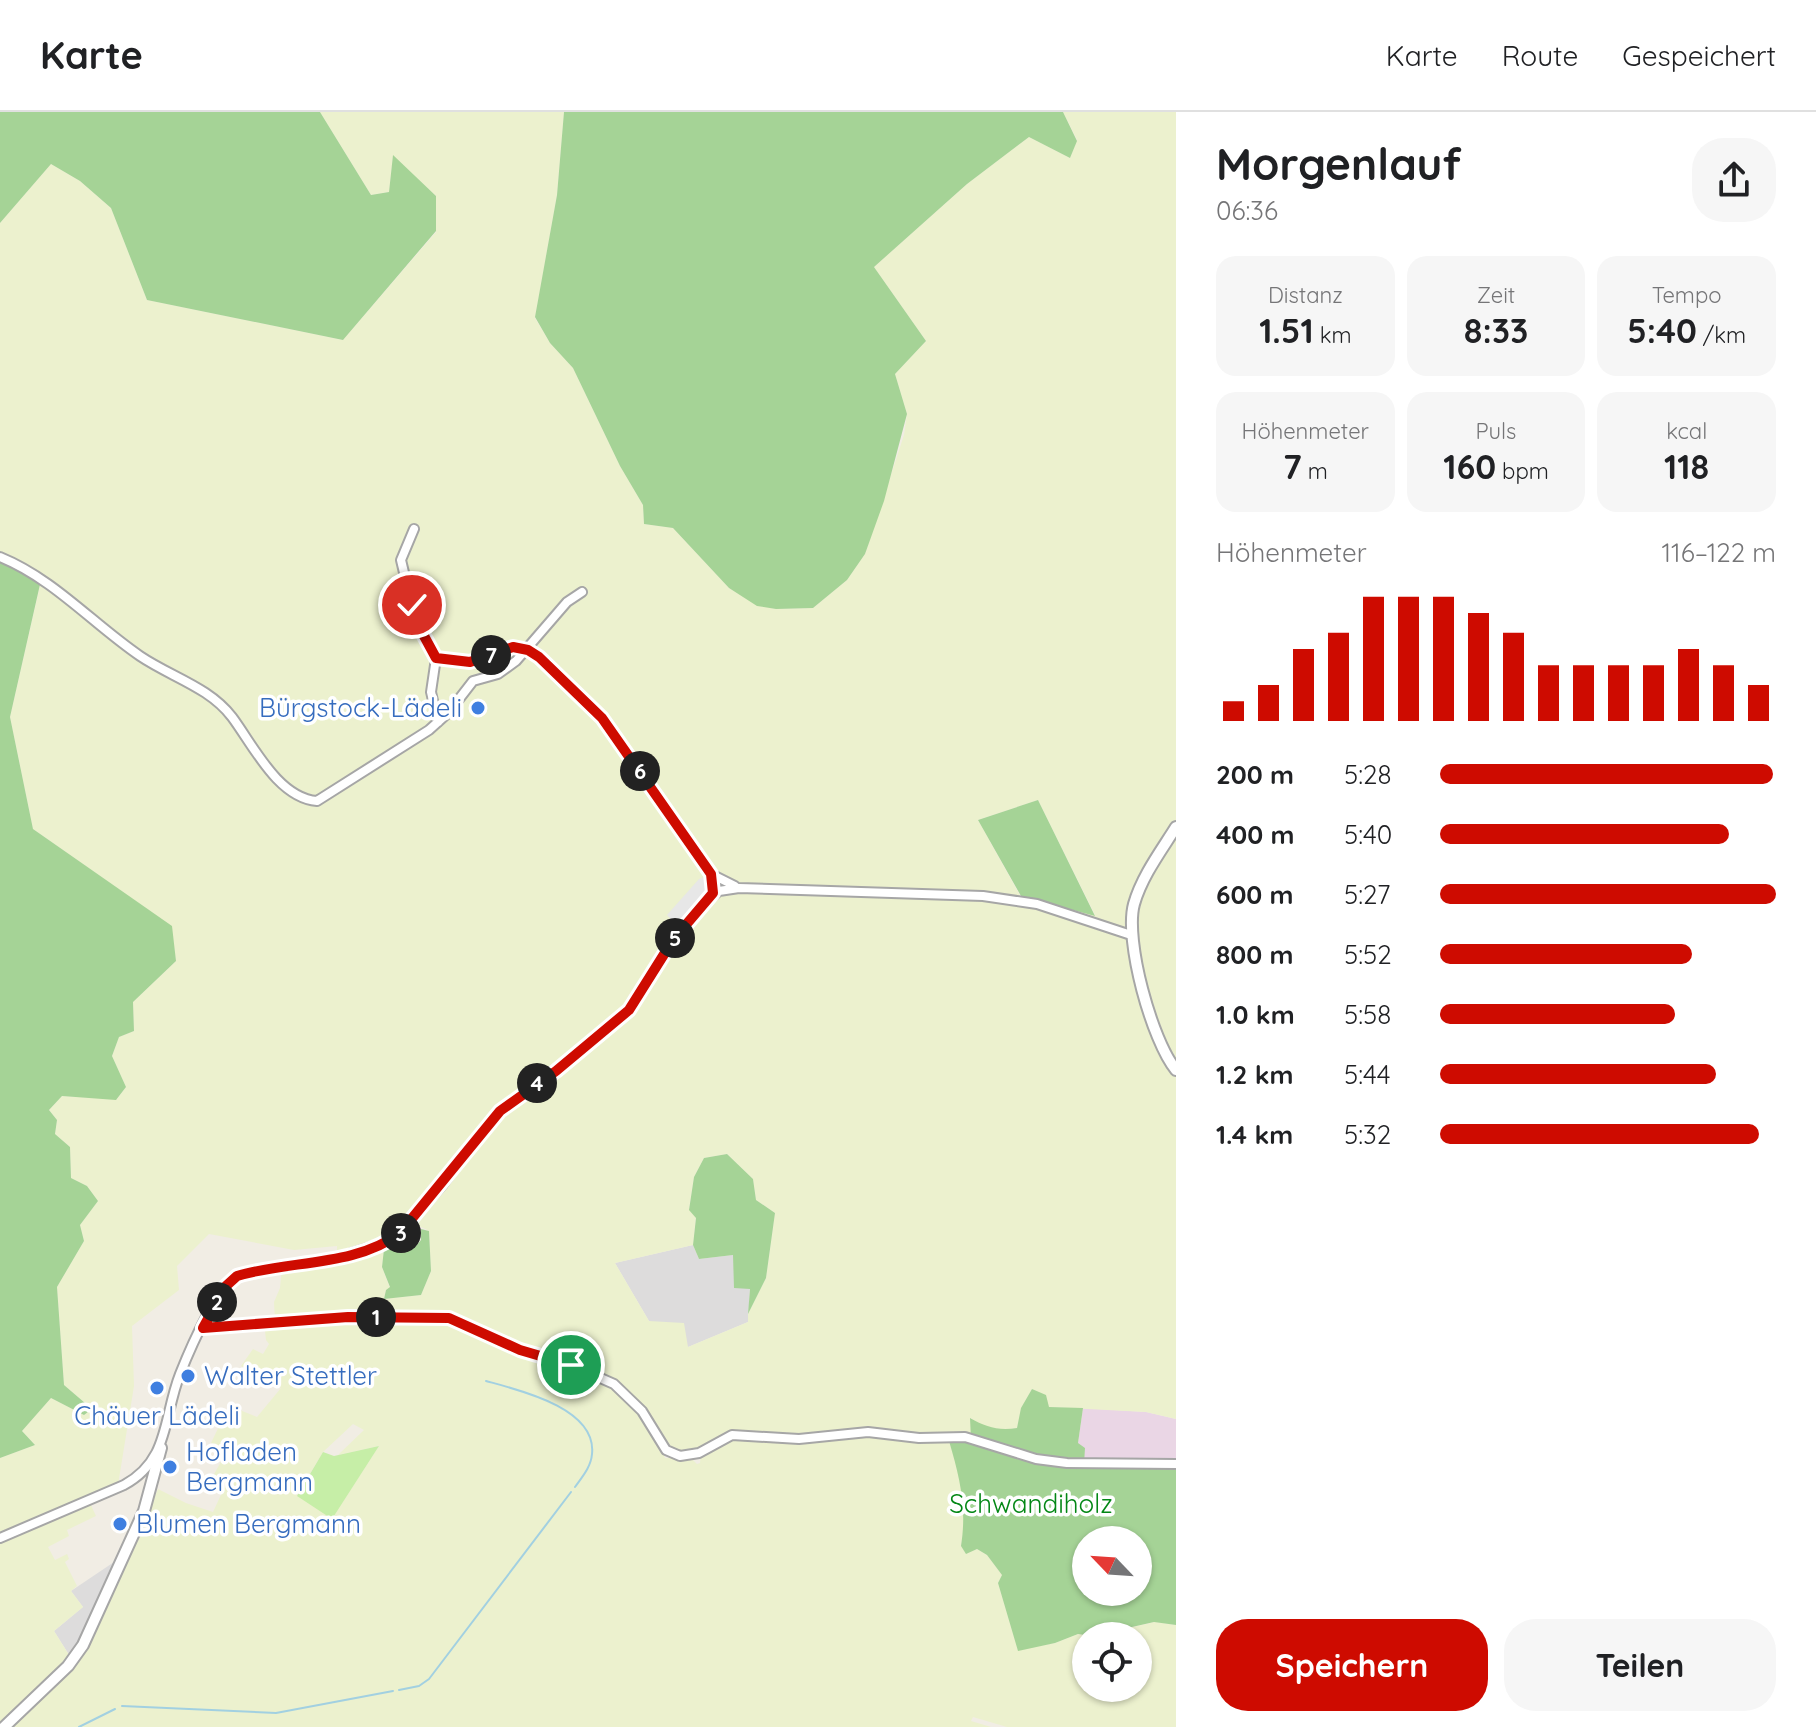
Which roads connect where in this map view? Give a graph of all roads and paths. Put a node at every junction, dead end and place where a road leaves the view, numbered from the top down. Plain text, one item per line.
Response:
1 (414, 529) dead end
2 (0, 557) edge
3 (582, 592) dead end
4 (528, 650) junction
5 (436, 658) junction
6 (438, 722) junction
7 (1176, 827) edge
8 (711, 874) junction
9 (738, 888) junction
10 (712, 896) junction
11 (1131, 935) junction
12 (1176, 1070) edge
13 (203, 1328) junction
14 (161, 1448) junction
15 (1176, 1464) edge
16 (0, 1538) edge
17 (4, 1727) edge

1 - 5 street
2 - 6 street
3 - 4 street
4 - 5 street
4 - 6 street
4 - 8 street
5 - 6 street
7 - 11 street
8 - 9 street
8 - 10 street
9 - 10 street
9 - 11 street
10 - 13 street
11 - 12 street
13 - 14 street
13 - 15 street
14 - 16 street
14 - 17 street

